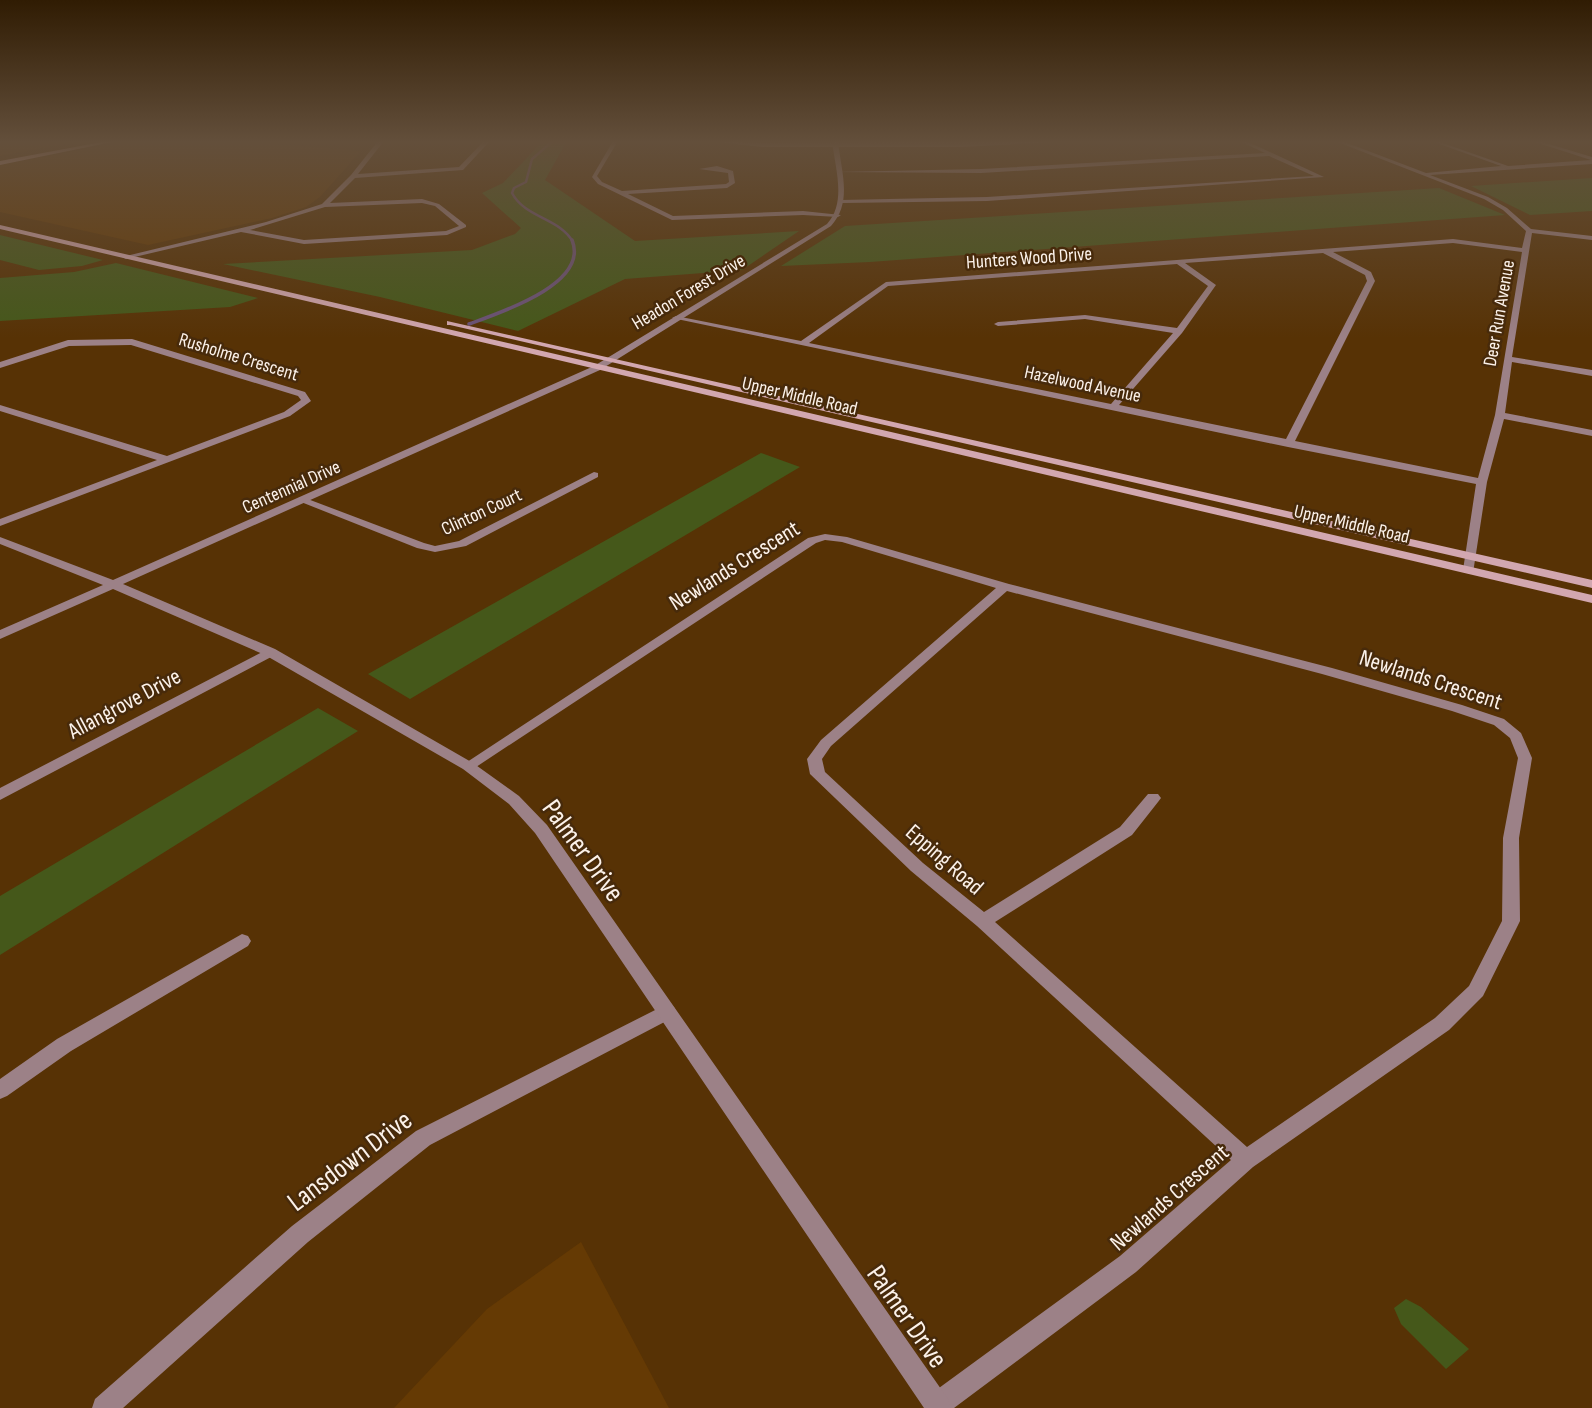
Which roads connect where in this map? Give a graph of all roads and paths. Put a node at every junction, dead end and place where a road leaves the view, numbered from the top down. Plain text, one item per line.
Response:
1 (320, 207) edge
2 (439, 207) edge
3 (649, 207) edge
4 (840, 207) edge
5 (1501, 207) edge
6 (838, 215) junction
7 (0, 220) edge
8 (0, 227) edge
9 (239, 230) junction
10 (1530, 231) junction
11 (1592, 238) edge
12 (1323, 251) junction
13 (1527, 251) junction
14 (143, 253) junction
15 (126, 257) junction
16 (1177, 261) junction
17 (676, 318) junction
18 (998, 324) dead end
19 (1179, 331) junction
20 (803, 343) junction
21 (608, 359) junction
22 (1507, 359) junction
23 (0, 365) edge
24 (597, 368) junction
25 (1592, 373) edge
26 (1113, 407) junction
27 (0, 408) edge
28 (1500, 415) junction
29 (1592, 433) edge
30 (1288, 444) junction
31 (166, 459) junction
32 (594, 475) dead end
33 (1482, 482) junction
34 (301, 500) junction
35 (0, 523) edge
36 (0, 540) edge
37 (1472, 557) junction
38 (1469, 570) junction
39 (112, 584) junction
40 (1592, 584) edge
41 (1005, 587) junction
42 (1592, 599) edge
43 (0, 635) edge
44 (270, 652) junction
45 (468, 766) junction
46 (0, 794) edge
47 (1153, 798) dead end
48 (983, 920) junction
49 (242, 941) dead end
50 (667, 1012) junction
51 (0, 1090) edge
52 (1246, 1160) junction
53 (938, 1407) edge
54 (104, 1408) edge

1 - 9 street
2 - 9 street
3 - 6 street
4 - 6 street
5 - 10 street, Deer Run Avenue
6 - 17 street, Headon Forest Drive
7 - 14 main road, Upper Middle Road
8 - 15 main road, Upper Middle Road
9 - 14 street
10 - 11 street
10 - 13 street, Deer Run Avenue
12 - 13 street, Hunters Wood Drive
12 - 16 street, Hunters Wood Drive
12 - 30 street
13 - 22 street, Deer Run Avenue
14 - 15 street
14 - 21 main road, Upper Middle Road
15 - 24 main road, Upper Middle Road
16 - 19 street
16 - 20 street, Hunters Wood Drive
17 - 20 street, Hazelwood Avenue
17 - 21 street, Headon Forest Drive
18 - 19 street
19 - 26 street
20 - 26 street, Hazelwood Avenue
21 - 24 street, Headon Forest Drive
21 - 37 main road, Upper Middle Road
22 - 25 street
22 - 28 street, Deer Run Avenue
23 - 31 street, Rusholme Crescent
24 - 34 street, Centennial Drive
24 - 38 main road, Upper Middle Road
26 - 30 street, Hazelwood Avenue
27 - 31 street
28 - 29 street
28 - 33 street, Deer Run Avenue
30 - 33 street, Hazelwood Avenue
31 - 35 street, Rusholme Crescent
32 - 34 street, Clinton Court
33 - 37 street, Deer Run Avenue
34 - 39 street, Centennial Drive
36 - 39 street, Palmer Drive
37 - 38 street, Deer Run Avenue
37 - 40 main road, Upper Middle Road
38 - 42 main road, Upper Middle Road
39 - 43 street, Centennial Drive
39 - 44 street, Palmer Drive
41 - 45 street, Newlands Crescent
41 - 48 street, Epping Road
41 - 52 street, Newlands Crescent
44 - 45 street, Palmer Drive
44 - 46 street, Allangrove Drive
45 - 50 street, Palmer Drive
47 - 48 street
48 - 52 street, Epping Road
49 - 51 street
50 - 53 street, Palmer Drive
50 - 54 street, Lansdown Drive
52 - 53 street, Newlands Crescent

